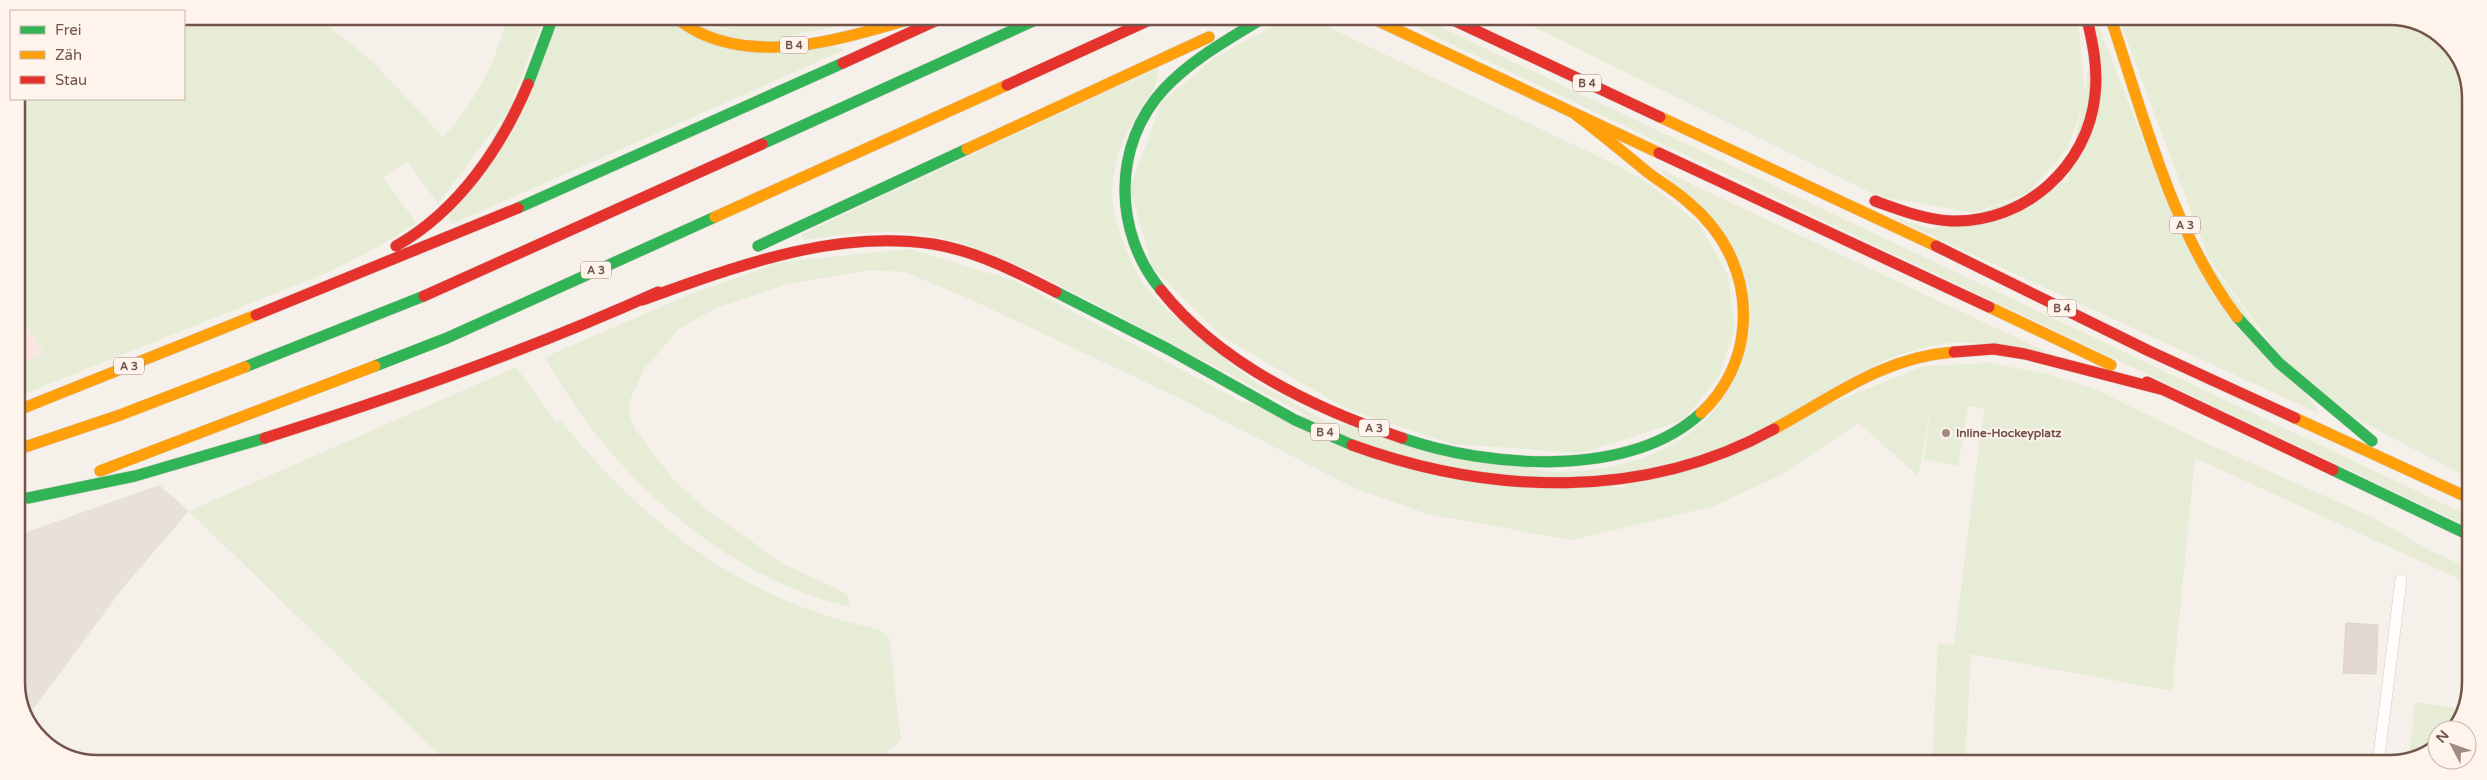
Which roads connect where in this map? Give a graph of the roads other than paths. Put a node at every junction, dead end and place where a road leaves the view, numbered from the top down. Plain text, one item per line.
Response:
1 (550, 25) edge
2 (687, 25) edge
3 (888, 25) edge
4 (926, 25) edge
5 (1024, 25) edge
6 (1139, 25) edge
7 (1236, 25) edge
8 (1253, 25) edge
9 (1386, 25) edge
10 (1464, 25) edge
11 (2088, 25) edge
12 (2114, 25) edge
13 (1575, 114) junction
14 (1724, 149) junction
15 (642, 300) junction
16 (242, 322) junction
17 (2164, 390) junction
18 (25, 407) edge
19 (25, 447) edge
20 (2401, 465) junction
21 (2462, 495) edge
22 (28, 498) junction
23 (25, 499) edge
24 (2462, 532) edge
25 (2401, 580) dead end
26 (2379, 755) edge

1 - 16 highway, A 3
2 - 3 highway, B 4
4 - 16 highway, A 3
5 - 19 highway
6 - 22 highway, A 3
7 - 15 highway
8 - 13 highway, A 3
9 - 13 highway, B 4
10 - 14 highway, B 4
11 - 14 highway, B 4
12 - 20 highway, A 3
13 - 17 highway, B 4
14 - 20 highway, B 4
15 - 17 highway, B 4
15 - 22 highway
16 - 18 highway, A 3
17 - 24 highway, B 4
20 - 21 highway, B 4
22 - 23 highway, A 3
25 - 26 lane

